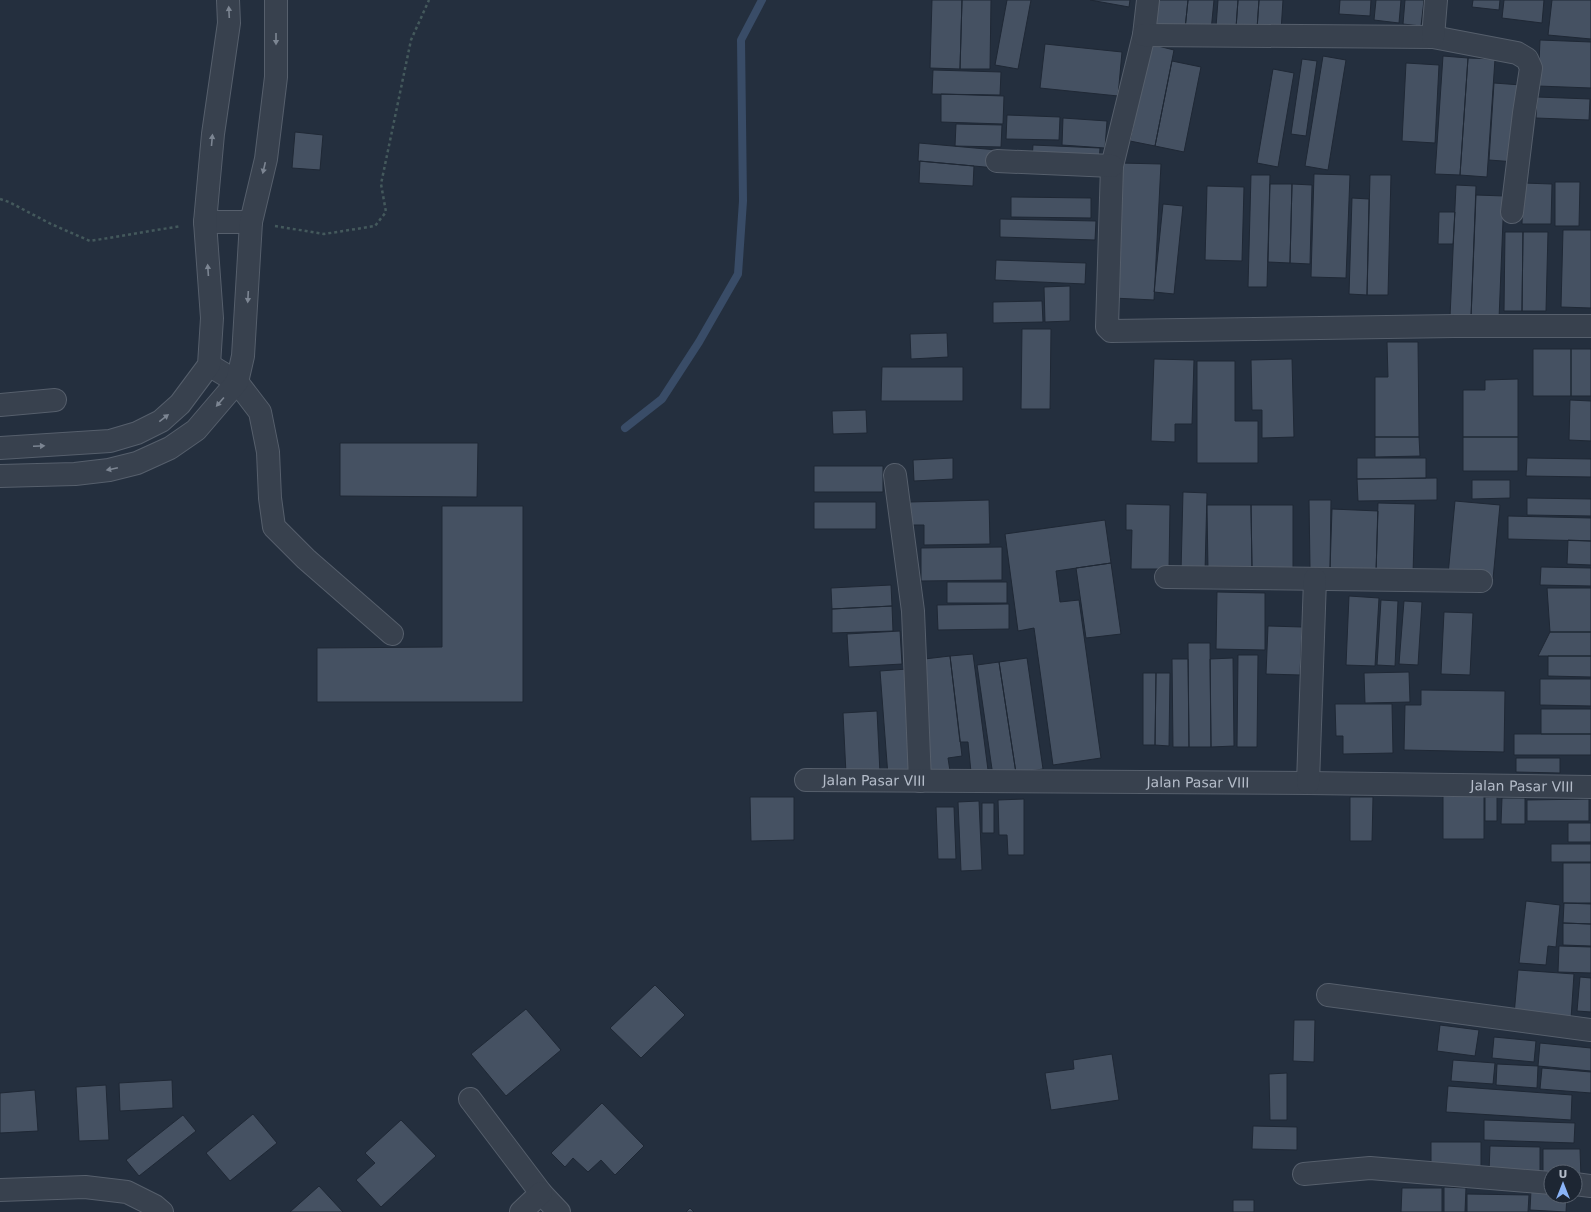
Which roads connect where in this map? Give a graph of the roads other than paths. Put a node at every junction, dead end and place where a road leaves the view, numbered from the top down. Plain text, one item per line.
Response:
1 (228, 0) edge
2 (276, 0) edge
3 (1148, 0) edge
4 (1436, 0) edge
5 (1144, 35) junction
6 (1432, 37) junction
7 (997, 161) dead end
8 (1112, 166) junction
9 (1512, 212) dead end
10 (205, 222) junction
11 (251, 222) junction
12 (1591, 326) edge
13 (209, 365) junction
14 (237, 382) junction
15 (55, 400) dead end
16 (0, 404) edge
17 (0, 448) edge
18 (895, 474) dead end
19 (0, 476) edge
20 (1166, 577) dead end
21 (1315, 579) junction
22 (1481, 581) dead end
23 (392, 634) dead end
24 (806, 780) dead end
25 (920, 781) junction
26 (1308, 783) junction
27 (1591, 787) edge
28 (1328, 995) dead end
29 (1591, 1030) edge
30 (470, 1099) dead end
31 (1304, 1174) dead end
32 (1543, 1181) edge
33 (0, 1190) edge
34 (541, 1193) junction
35 (162, 1212) edge
36 (521, 1212) edge
37 (559, 1212) edge

10 -> 1 street
2 -> 11 street
3 - 5 street
4 - 6 street
5 - 6 street
5 - 8 street
6 - 9 street
7 - 8 street
8 - 12 street
10 - 11 street
13 -> 10 street
11 -> 14 street
13 - 14 street
17 -> 13 street
14 -> 19 street
14 - 23 street
15 - 16 street
18 - 25 street
20 - 21 street
21 - 22 street
21 - 26 street
24 - 25 street, Jalan Pasar VIII
25 - 26 street, Jalan Pasar VIII
26 - 27 street, Jalan Pasar VIII
28 - 29 street
30 - 34 street
31 - 32 street
33 - 35 street
34 - 36 street
34 - 37 street

